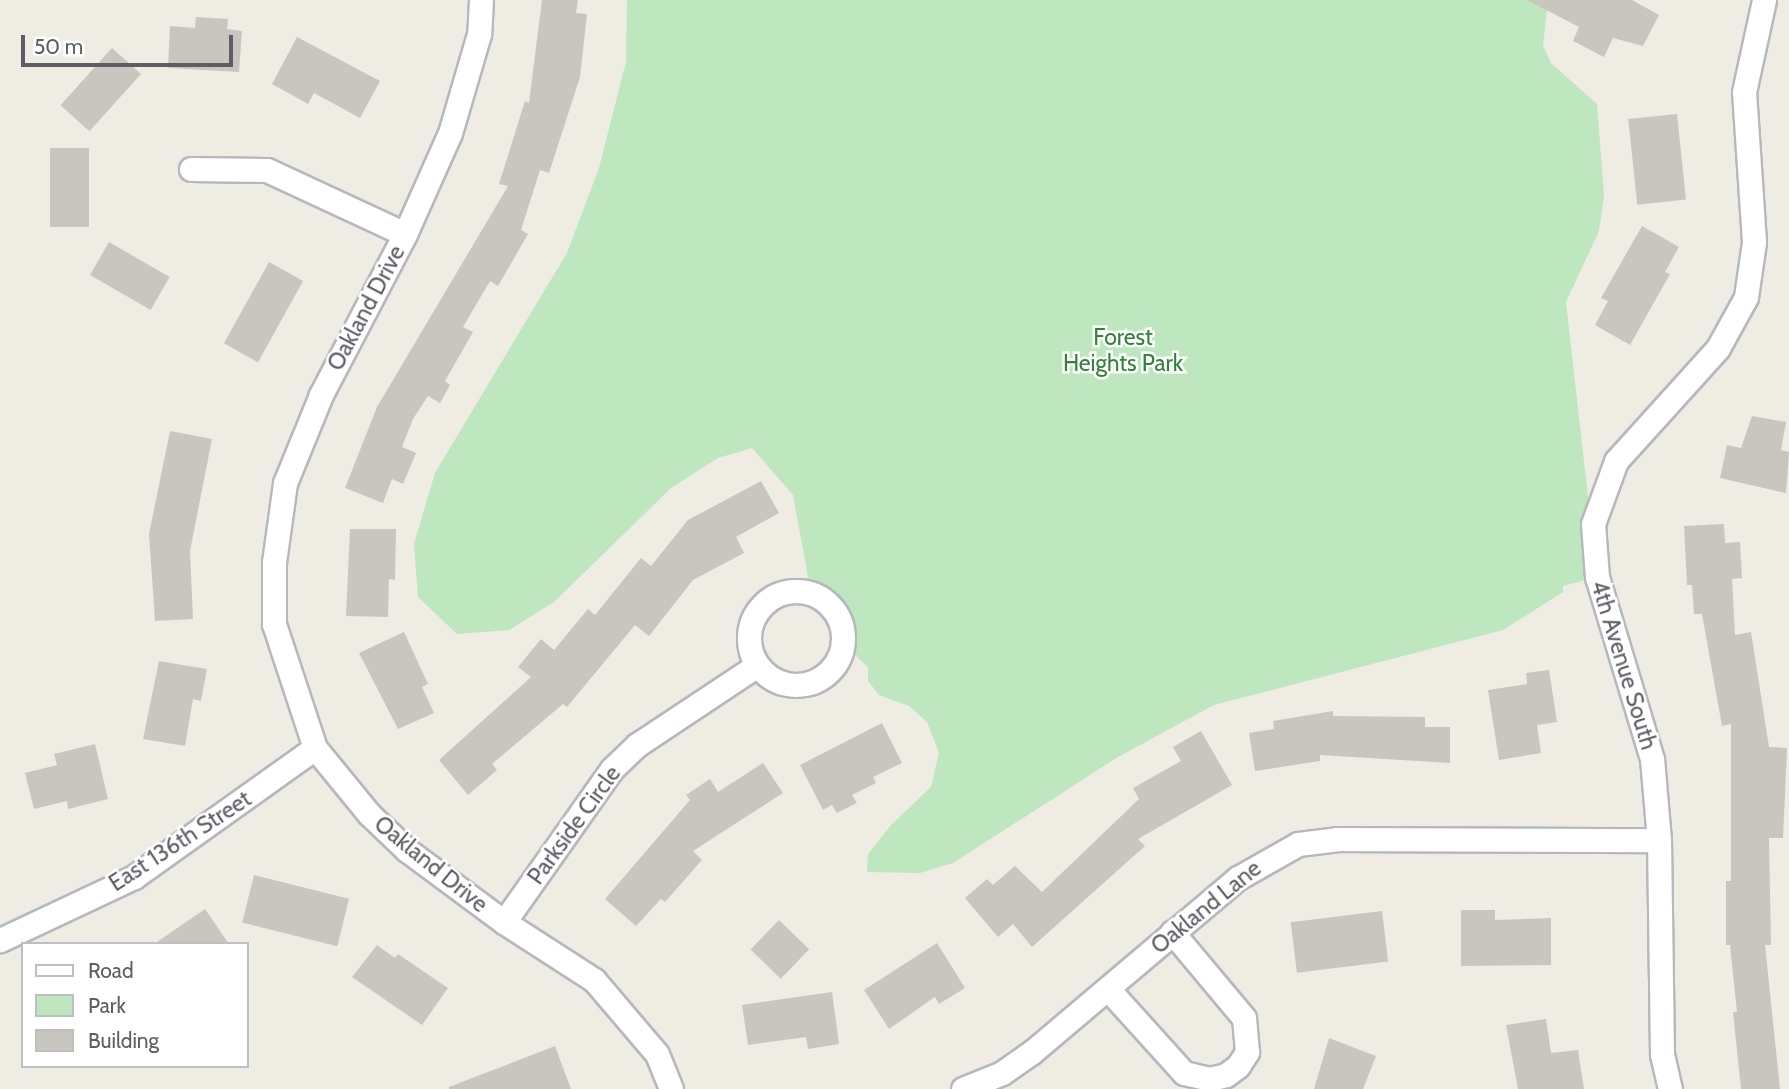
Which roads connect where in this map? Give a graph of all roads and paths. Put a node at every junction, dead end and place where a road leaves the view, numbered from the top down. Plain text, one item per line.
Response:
1 (481, 0) edge
2 (1764, 0) edge
3 (191, 169) dead end
4 (405, 234) junction
5 (756, 666) junction
6 (315, 748) junction
7 (1658, 840) junction
8 (505, 922) junction
9 (1172, 932) junction
10 (0, 940) edge
11 (1108, 989) junction
12 (671, 1089) edge
13 (963, 1089) edge
14 (1670, 1089) edge

1 - 4 street, Oakland Drive
2 - 7 street, 4th Avenue South
3 - 4 street, Oakland Drive
4 - 6 street, Oakland Drive
5 - 5 street
5 - 8 street, Parkside Circle
6 - 8 street, Oakland Drive
6 - 10 street, East 136th Street
7 - 9 street, Oakland Lane
7 - 14 street, 4th Avenue South
8 - 12 street, Oakland Drive
9 - 11 street, Oakland Lane
9 - 11 street
11 - 13 street, Oakland Lane

